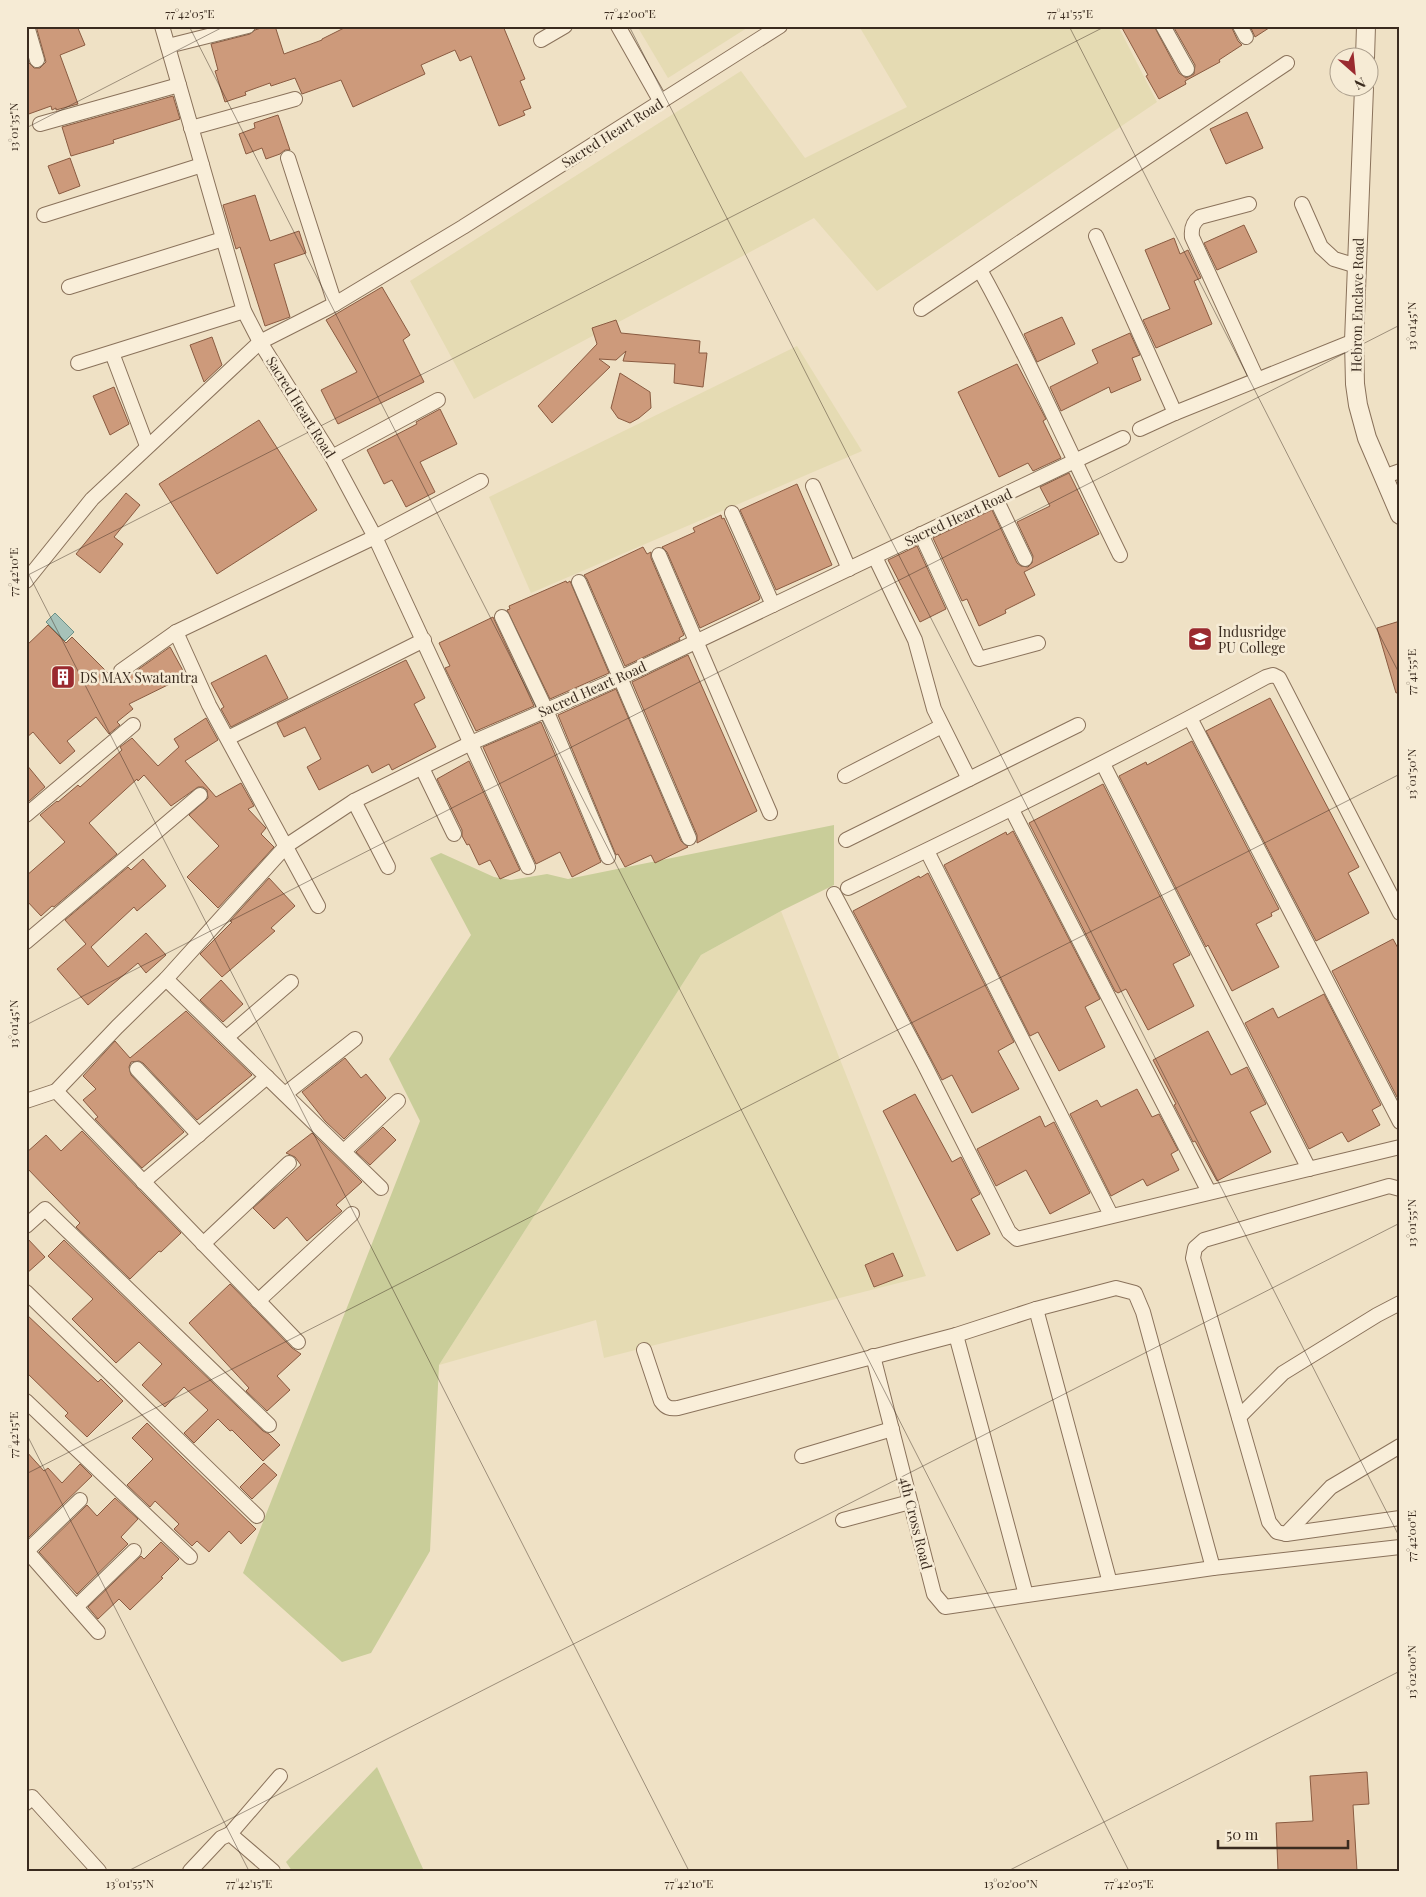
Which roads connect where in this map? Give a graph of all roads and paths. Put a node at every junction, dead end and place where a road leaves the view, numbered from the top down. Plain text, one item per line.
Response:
1 (27, 26) edge
2 (162, 26) edge
3 (248, 26) edge
4 (565, 26) edge
5 (618, 26) edge
6 (780, 26) edge
7 (1163, 26) edge
8 (1366, 26) edge
9 (541, 40) dead end
10 (168, 46) junction
11 (1365, 48) edge
12 (37, 60) dead end
13 (1287, 63) dead end
14 (1187, 69) dead end
15 (179, 85) junction
16 (1364, 98) edge
17 (295, 99) dead end
18 (662, 102) junction
19 (40, 124) dead end
20 (192, 128) junction
21 (288, 158) dead end
22 (202, 165) junction
23 (1249, 204) dead end
24 (1302, 204) dead end
25 (44, 216) dead end
26 (1096, 236) dead end
27 (223, 239) junction
28 (1357, 266) junction
29 (980, 270) junction
30 (69, 287) dead end
31 (335, 304) junction
32 (921, 309) dead end
33 (244, 310) junction
34 (1354, 341) junction
35 (260, 342) junction
36 (112, 353) junction
37 (78, 363) dead end
38 (1257, 379) junction
39 (438, 400) dead end
40 (1175, 412) junction
41 (1140, 429) dead end
42 (1123, 438) dead end
43 (147, 446) junction
44 (332, 457) junction
45 (1074, 462) junction
46 (1400, 471) edge
47 (1383, 477) junction
48 (481, 481) dead end
49 (813, 486) dead end
50 (996, 499) junction
51 (732, 513) dead end
52 (1400, 515) edge
53 (921, 534) junction
54 (375, 537) junction
55 (660, 555) dead end
56 (1120, 555) dead end
57 (875, 557) junction
58 (1026, 559) dead end
59 (849, 568) junction
60 (26, 582) edge
61 (579, 582) dead end
62 (773, 605) junction
63 (502, 617) dead end
64 (176, 632) junction
65 (424, 640) junction
66 (696, 642) junction
67 (1038, 643) dead end
68 (121, 671) dead end
69 (620, 678) junction
70 (546, 710) junction
71 (1190, 718) junction
72 (133, 725) dead end
73 (1078, 725) dead end
74 (942, 726) junction
75 (228, 738) junction
76 (471, 743) junction
77 (1103, 764) junction
78 (422, 768) junction
79 (845, 776) dead end
80 (968, 779) junction
81 (200, 795) dead end
82 (354, 801) junction
83 (1012, 810) junction
84 (770, 813) dead end
85 (26, 815) edge
86 (454, 834) dead end
87 (689, 838) dead end
88 (846, 840) dead end
89 (286, 846) junction
90 (926, 851) junction
91 (608, 857) dead end
92 (388, 867) dead end
93 (528, 867) dead end
94 (848, 888) dead end
95 (834, 894) dead end
96 (318, 906) dead end
97 (1400, 913) edge
98 (26, 942) edge
99 (166, 979) junction
100 (291, 982) dead end
101 (226, 1037) junction
102 (355, 1039) dead end
103 (138, 1069) dead end
104 (267, 1077) junction
105 (56, 1091) junction
106 (285, 1094) junction
107 (27, 1100) edge
108 (398, 1101) dead end
109 (1398, 1113) edge
110 (198, 1135) junction
111 (1400, 1147) edge
112 (344, 1152) junction
113 (289, 1163) dead end
114 (1309, 1169) junction
115 (144, 1182) junction
116 (381, 1188) dead end
117 (1400, 1189) edge
118 (1210, 1192) junction
119 (352, 1214) dead end
120 (1111, 1216) junction
121 (26, 1225) edge
122 (203, 1244) junction
123 (26, 1292) edge
124 (258, 1301) junction
125 (1400, 1303) edge
126 (1036, 1309) junction
127 (956, 1334) junction
128 (298, 1342) dead end
129 (644, 1350) dead end
130 (873, 1356) junction
131 (26, 1401) edge
132 (1239, 1417) junction
133 (269, 1425) dead end
134 (892, 1429) junction
135 (1400, 1446) edge
136 (802, 1456) dead end
137 (80, 1500) dead end
138 (910, 1502) junction
139 (257, 1516) dead end
140 (1400, 1518) edge
141 (843, 1520) dead end
142 (1286, 1534) junction
143 (1400, 1547) edge
144 (26, 1550) edge
145 (134, 1551) dead end
146 (190, 1557) dead end
147 (1213, 1568) junction
148 (1110, 1583) junction
149 (1026, 1596) junction
150 (76, 1607) junction
151 (98, 1632) dead end
152 (280, 1776) dead end
153 (26, 1803) edge
154 (230, 1834) junction
155 (99, 1871) edge
156 (190, 1871) edge
157 (273, 1871) edge

1 - 12 street
2 - 10 street, Sacred Heart Road
3 - 10 street
4 - 9 street
5 - 18 street
6 - 18 street, Sacred Heart Road
7 - 14 street
8 - 11 street
10 - 15 street, Sacred Heart Road
13 - 29 street
15 - 19 street
15 - 20 street, Sacred Heart Road
16 - 28 street, Hebron Enclave Road
17 - 20 street
18 - 31 street, Sacred Heart Road
20 - 22 street, Sacred Heart Road
21 - 31 street
22 - 25 street
22 - 27 street, Sacred Heart Road
23 - 38 street
24 - 28 street
26 - 40 street
27 - 30 street
27 - 33 street, Sacred Heart Road
28 - 34 street, Hebron Enclave Road
29 - 32 street
29 - 45 street
31 - 35 street, Sacred Heart Road
33 - 35 street, Sacred Heart Road
33 - 36 street
34 - 38 street
34 - 47 street, Hebron Enclave Road
35 - 43 street, Sacred Heart Road
35 - 44 street, Sacred Heart Road
36 - 37 street
36 - 43 street
38 - 40 street
39 - 44 street
40 - 41 street
42 - 45 street, Sacred Heart Road
43 - 60 street, Sacred Heart Road
44 - 54 street, Sacred Heart Road
45 - 50 street, Sacred Heart Road
45 - 56 street
46 - 47 street
47 - 52 street, Hebron Enclave Road
48 - 54 street
49 - 59 street
50 - 53 street, Sacred Heart Road
50 - 58 street
51 - 62 street
53 - 57 street, Sacred Heart Road
53 - 67 street
54 - 64 street
54 - 65 street, Sacred Heart Road
55 - 66 street
57 - 59 street, Sacred Heart Road
57 - 74 street
59 - 62 street, Sacred Heart Road
61 - 69 street
62 - 66 street, Sacred Heart Road
63 - 70 street
64 - 68 street
64 - 75 street
65 - 75 street
65 - 76 street, Sacred Heart Road
66 - 69 street, Sacred Heart Road
66 - 84 street
69 - 70 street, Sacred Heart Road
69 - 87 street
70 - 76 street, Sacred Heart Road
70 - 91 street
71 - 77 street
71 - 97 street
71 - 109 street
72 - 85 street
73 - 80 street
74 - 79 street
74 - 80 street
75 - 89 street
76 - 78 street
76 - 93 street
77 - 83 street
77 - 114 street
78 - 82 street
78 - 86 street
80 - 88 street
81 - 98 street
82 - 89 street
82 - 92 street
83 - 90 street
83 - 118 street
89 - 96 street
89 - 99 street
90 - 94 street
90 - 120 street
95 - 120 street
99 - 101 street
99 - 105 street
100 - 101 street
101 - 104 street
102 - 106 street
103 - 110 street
104 - 106 street
104 - 110 street
105 - 107 street
105 - 115 street
106 - 112 street
108 - 112 street
110 - 115 street
111 - 114 street
112 - 116 street
113 - 122 street
114 - 118 street
115 - 122 street
117 - 132 street
118 - 120 street
119 - 124 street
121 - 133 street
122 - 124 street
123 - 139 street
124 - 128 street
125 - 132 street
126 - 127 street
126 - 147 street
126 - 148 street
127 - 130 street
127 - 149 street
129 - 130 street
130 - 134 street, 4th Cross Road
131 - 146 street
132 - 142 street
134 - 136 street
134 - 138 street, 4th Cross Road
135 - 142 street
137 - 144 street
138 - 141 street
138 - 149 street, 4th Cross Road
140 - 142 street
143 - 147 street
144 - 150 street
145 - 150 street
147 - 148 street
148 - 149 street
150 - 151 street
152 - 154 street
153 - 155 street
154 - 156 street
154 - 157 street

